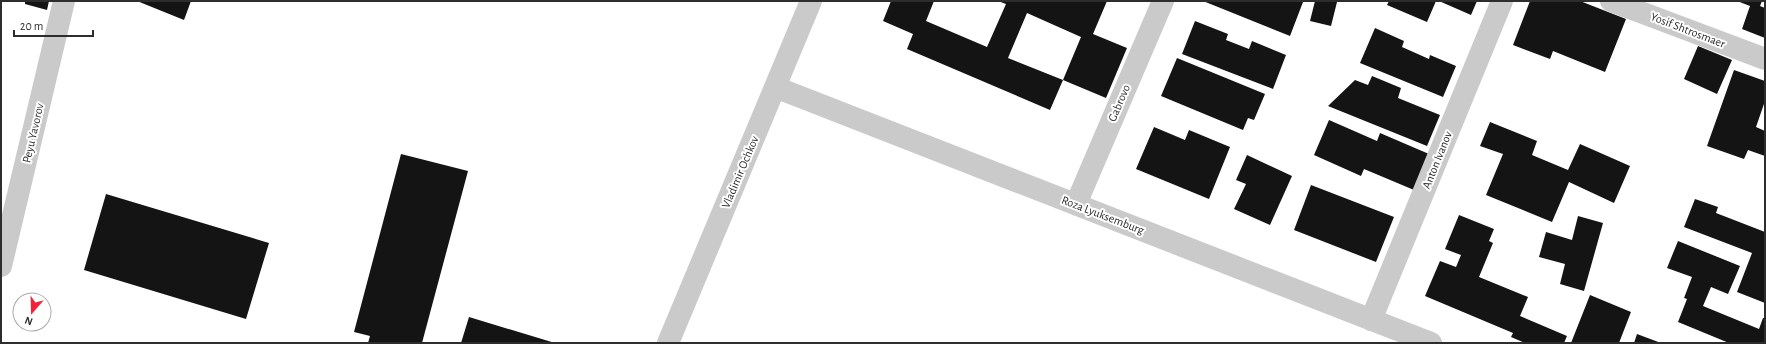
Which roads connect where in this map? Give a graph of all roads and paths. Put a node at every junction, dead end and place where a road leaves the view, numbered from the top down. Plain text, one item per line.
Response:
1 (64, 1) edge
2 (811, 1) edge
3 (1163, 1) edge
4 (1502, 1) edge
5 (1611, 1) edge
6 (1765, 59) edge
7 (775, 87) junction
8 (1076, 204) junction
9 (1, 266) edge
10 (1371, 320) junction
11 (668, 343) edge
12 (1431, 343) edge

1 - 9 street, Peyu Yavorov
2 - 7 street, Vladimir Ochkov
3 - 8 street, Gabrovo
4 - 10 street, Anton Ivanov
5 - 6 street, Yosif Shtrosmaer
7 - 8 street, Roza Lyuksemburg
7 - 11 street, Vladimir Ochkov
8 - 10 street, Roza Lyuksemburg
10 - 12 street, Roza Lyuksemburg

